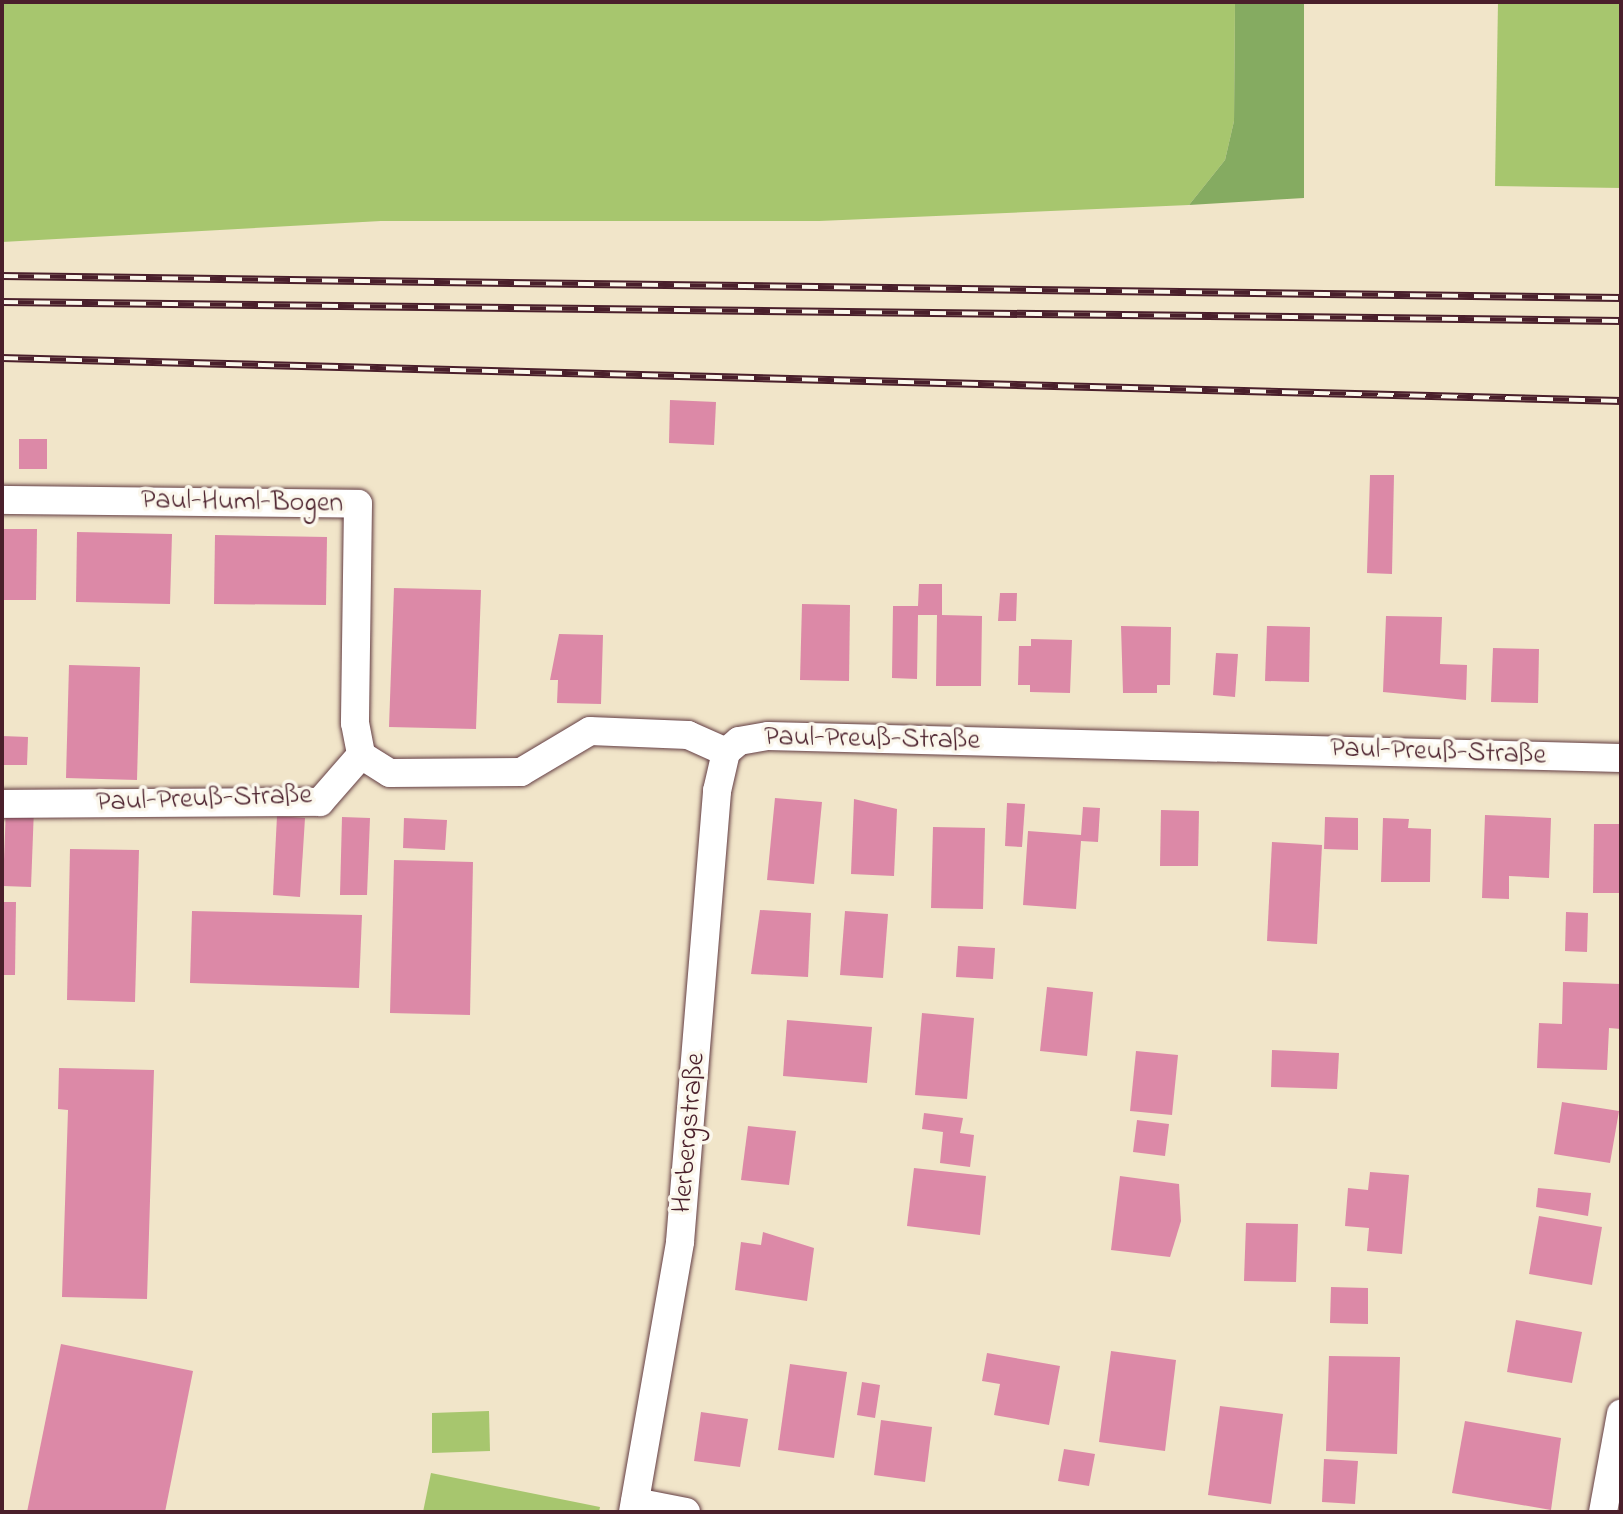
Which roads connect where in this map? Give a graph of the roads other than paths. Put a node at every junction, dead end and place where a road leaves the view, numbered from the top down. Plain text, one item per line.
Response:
1 (2, 500) edge
2 (726, 752) junction
3 (361, 755) junction
4 (1621, 758) edge
5 (2, 803) edge
6 (1621, 1413) edge
7 (634, 1507) edge
8 (686, 1512) edge
9 (1603, 1512) edge

1 - 3 street, Paul-Huml-Bogen
2 - 3 street, Paul-Preuß-Straße
2 - 4 street, Paul-Preuß-Straße
2 - 7 street, Herbergstraße
3 - 5 street, Paul-Preuß-Straße
6 - 9 street
7 - 8 street

